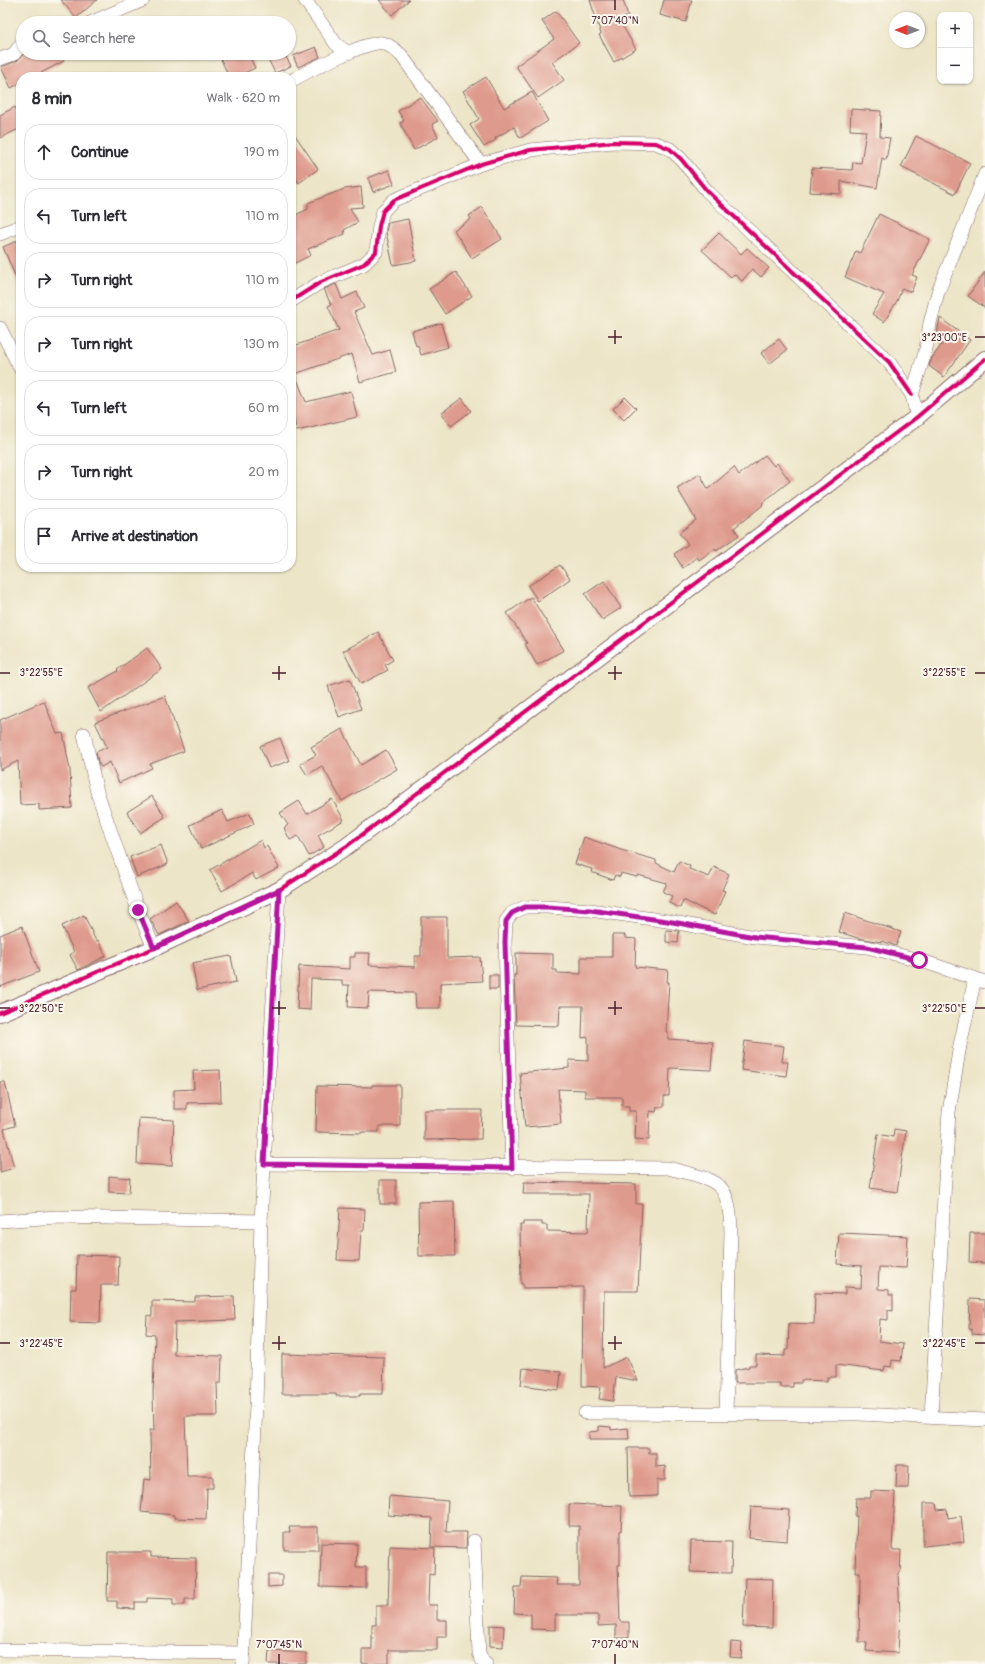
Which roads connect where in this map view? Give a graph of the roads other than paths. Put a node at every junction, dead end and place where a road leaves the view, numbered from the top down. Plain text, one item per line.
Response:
1 (143, 0) edge
2 (305, 0) edge
3 (106, 16) edge
4 (16, 51) edge
5 (348, 53) junction
6 (0, 59) edge
7 (296, 79) edge
8 (480, 164) junction
9 (985, 174) edge
10 (16, 228) edge
11 (0, 234) edge
12 (296, 298) edge
13 (0, 328) edge
14 (985, 359) edge
15 (16, 360) edge
16 (912, 395) junction
17 (917, 416) junction
18 (84, 734) dead end
19 (279, 890) junction
20 (154, 948) junction
21 (980, 980) edge
22 (0, 1013) edge
23 (264, 1164) junction
24 (512, 1168) junction
25 (261, 1221) junction
26 (0, 1222) edge
27 (584, 1413) dead end
28 (726, 1414) junction
29 (931, 1417) junction
30 (985, 1420) edge
31 (474, 1541) dead end
32 (0, 1650) edge
33 (243, 1659) edge
34 (486, 1664) edge

1 - 3 street
2 - 5 street
4 - 6 street
5 - 7 street
5 - 8 street
8 - 12 street
8 - 16 street
9 - 16 street
10 - 11 street
13 - 15 street
14 - 17 street
16 - 17 street
17 - 19 street
18 - 20 street
19 - 20 street
19 - 23 street
20 - 22 street
21 - 24 street
21 - 29 street
23 - 24 street
23 - 25 street
24 - 28 street
25 - 26 street
25 - 33 street
27 - 28 street
28 - 29 street
29 - 30 street
31 - 34 street
32 - 33 street

